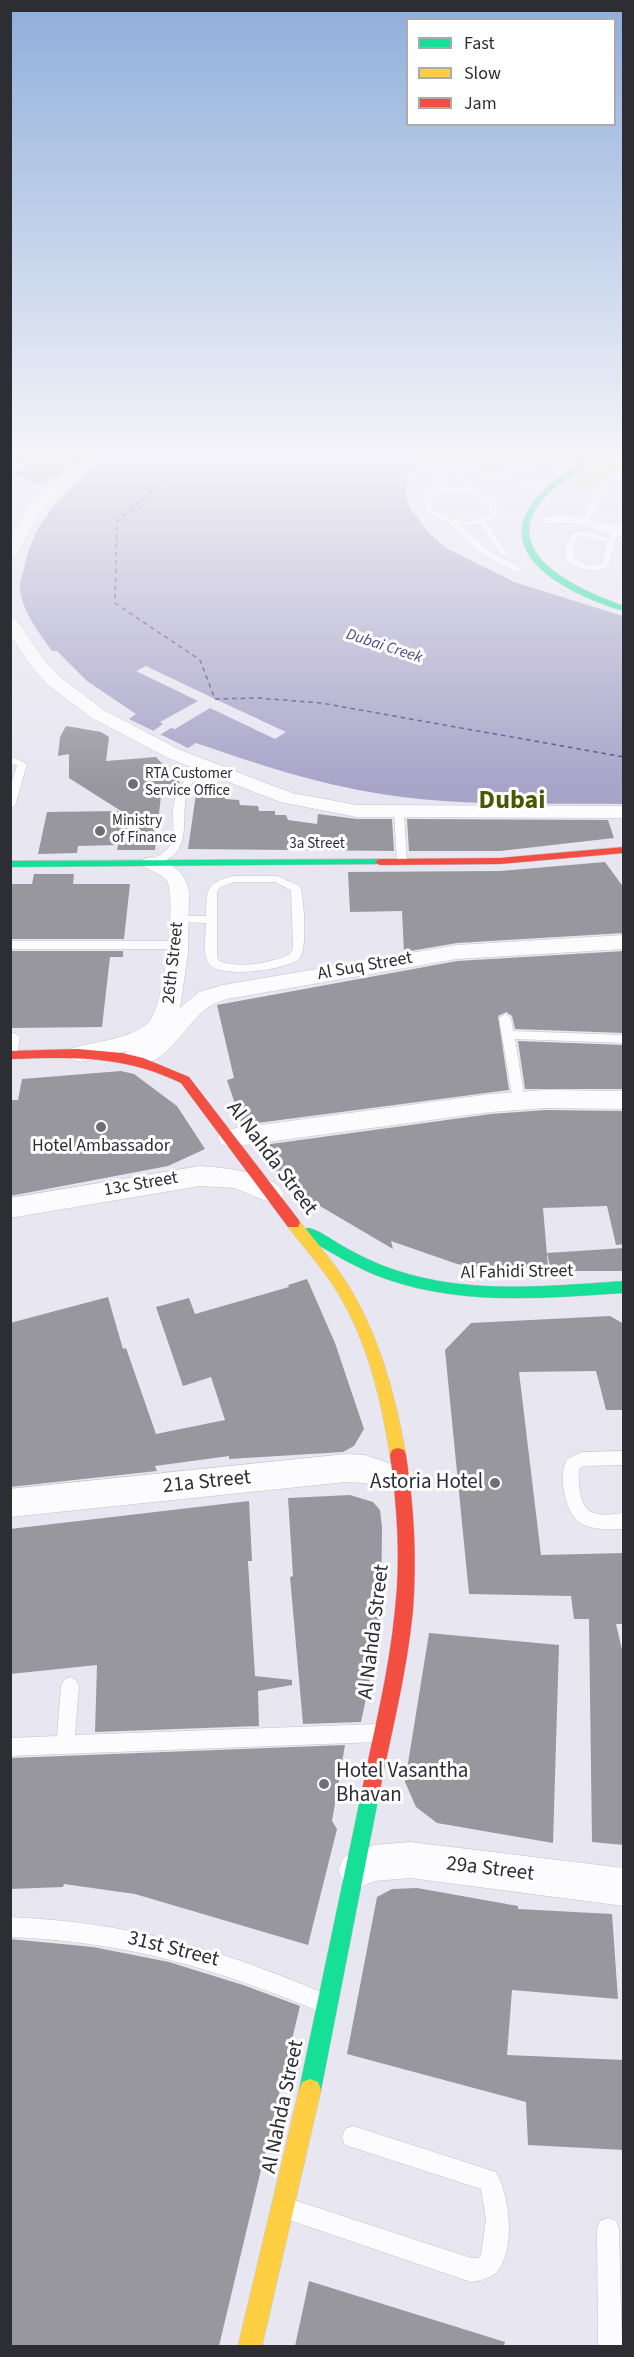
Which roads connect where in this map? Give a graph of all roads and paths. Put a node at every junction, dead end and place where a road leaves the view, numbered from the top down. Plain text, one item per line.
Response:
1 (513, 567) edge
2 (545, 567) edge
3 (568, 567) edge
4 (518, 570) dead end
5 (624, 598) edge
6 (624, 609) edge
7 (10, 622) edge
8 (10, 759) edge
9 (206, 767) junction
10 (10, 806) edge
11 (399, 812) junction
12 (624, 812) edge
13 (178, 842) junction
14 (624, 850) edge
15 (200, 862) junction
16 (272, 862) junction
17 (402, 862) junction
18 (151, 863) junction
19 (10, 864) edge
20 (249, 879) junction
21 (212, 914) junction
22 (179, 916) junction
23 (624, 942) edge
24 (10, 945) edge
25 (177, 945) junction
26 (505, 1018) dead end
27 (508, 1035) junction
28 (14, 1037) dead end
29 (624, 1039) edge
30 (81, 1054) junction
31 (11, 1055) edge
32 (134, 1057) junction
33 (624, 1100) edge
34 (519, 1101) junction
35 (230, 1138) junction
36 (271, 1192) junction
37 (10, 1208) edge
38 (287, 1215) junction
39 (624, 1287) edge
40 (624, 1458) edge
41 (401, 1481) junction
42 (10, 1503) edge
43 (624, 1521) edge
44 (70, 1686) dead end
45 (382, 1733) junction
46 (65, 1745) junction
47 (10, 1747) edge
48 (357, 1870) junction
49 (624, 1887) edge
50 (10, 1927) edge
51 (328, 2005) junction
52 (353, 2137) dead end
53 (283, 2208) junction
54 (608, 2229) dead end
55 (250, 2346) edge
56 (610, 2346) edge

1 - 4 lane
2 - 6 street
3 - 5 street
7 - 9 street
8 - 10 lane
9 - 11 street
9 - 13 lane
11 - 12 street
11 - 17 lane
13 - 15 lane
13 - 18 lane
14 - 17 street, 3a Street
15 - 16 street, 3a Street
15 - 18 street, 3a Street
16 - 17 street, 3a Street
16 - 20 lane
18 - 19 street, 3a Street
18 - 22 street, 26th Street
20 - 21 lane
20 - 21 lane
21 - 22 lane
22 - 25 street, 26th Street
23 - 32 street, Al Suq Street
24 - 25 lane
25 - 30 street, 26th Street
26 - 27 lane
27 - 29 lane
27 - 34 lane
28 - 31 lane
30 - 31 street, Al Nahda Street
30 - 32 street, Al Nahda Street
32 - 35 street, Al Nahda Street
33 - 34 street
34 - 35 street
35 - 36 street, Al Nahda Street
36 - 37 street, 13c Street
36 - 38 street, Al Nahda Street
38 - 39 street, Al Fahidi Street
38 - 41 street, Al Nahda Street
40 - 43 lane
41 - 42 street, 21a Street
41 - 45 street, Al Nahda Street
44 - 46 lane
45 - 46 lane
45 - 48 street, Al Nahda Street
46 - 47 lane
48 - 49 street, 29a Street
48 - 51 street, Al Nahda Street
50 - 51 lane, 31st Street
51 - 53 street, Al Nahda Street
52 - 53 lane
53 - 55 street, Al Nahda Street
54 - 56 lane

